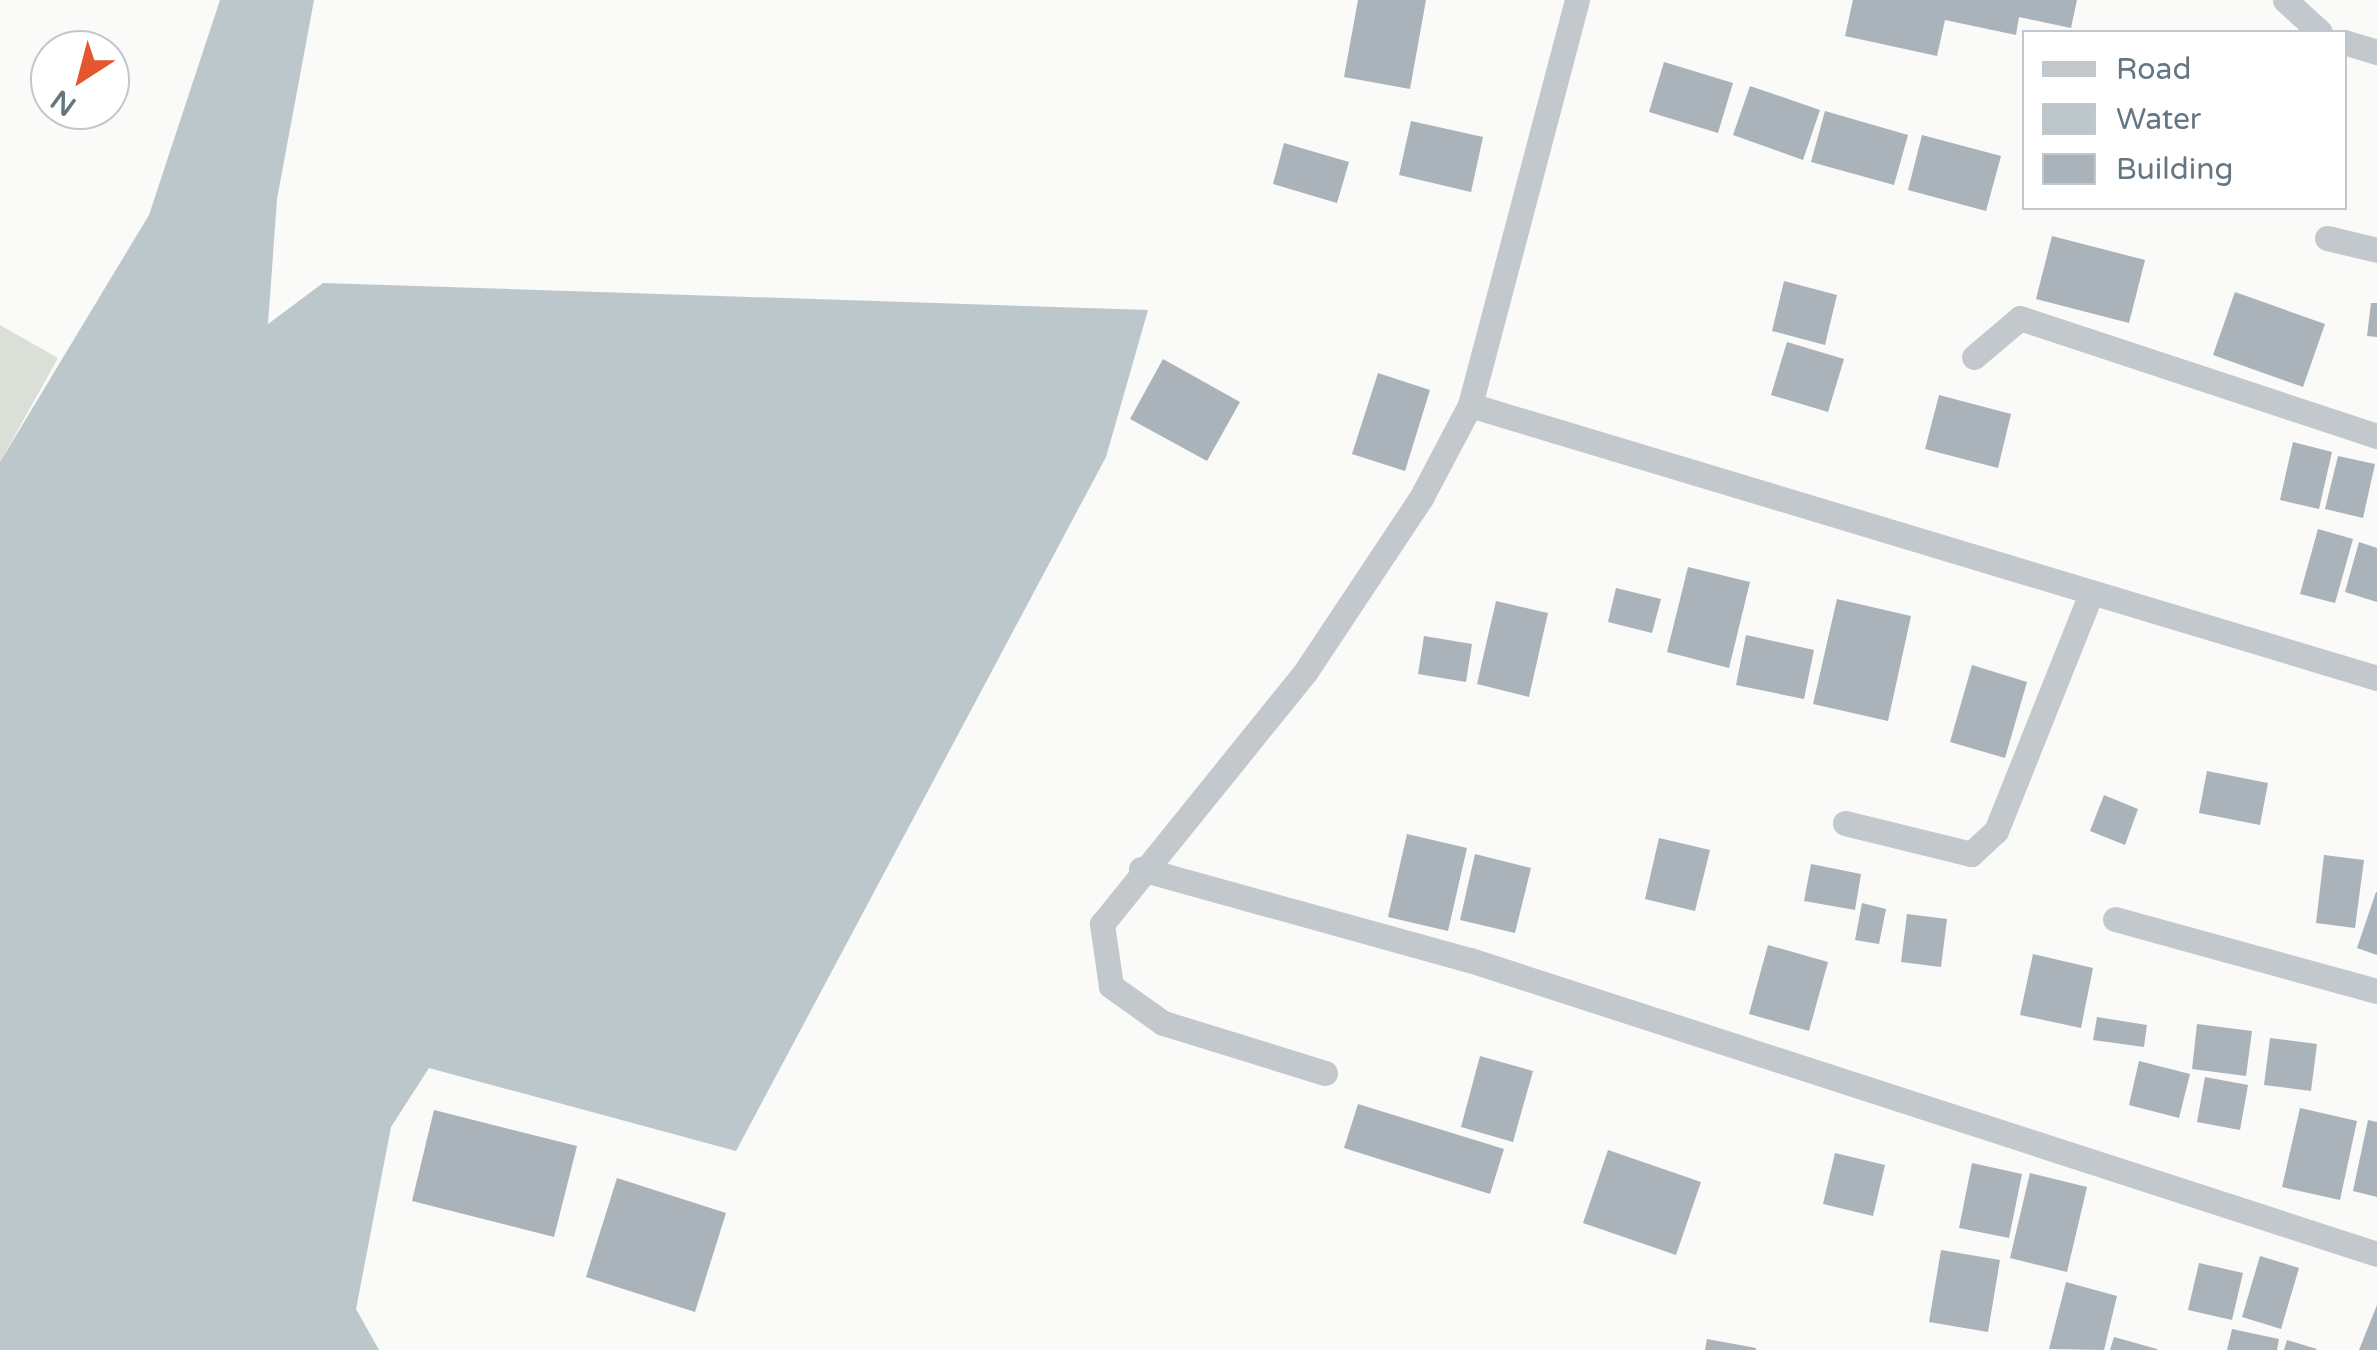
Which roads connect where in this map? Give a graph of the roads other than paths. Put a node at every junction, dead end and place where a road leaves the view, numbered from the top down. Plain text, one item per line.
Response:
1 (1577, 0) edge
2 (2285, 0) edge
3 (2318, 30) edge
4 (2347, 43) edge
5 (2377, 52) edge
6 (2327, 238) dead end
7 (2377, 250) edge
8 (1974, 357) dead end
9 (1470, 405) junction
10 (2377, 436) edge
11 (2090, 596) junction
12 (2377, 678) edge
13 (1844, 823) dead end
14 (1141, 870) junction
15 (2115, 919) dead end
16 (2377, 991) edge
17 (1326, 1073) dead end
18 (2377, 1254) edge

1 - 9 street
2 - 3 street
4 - 5 street
6 - 7 street
8 - 10 street
9 - 11 street
9 - 14 street
11 - 12 street
11 - 13 street
14 - 17 street
14 - 18 street
15 - 16 street

